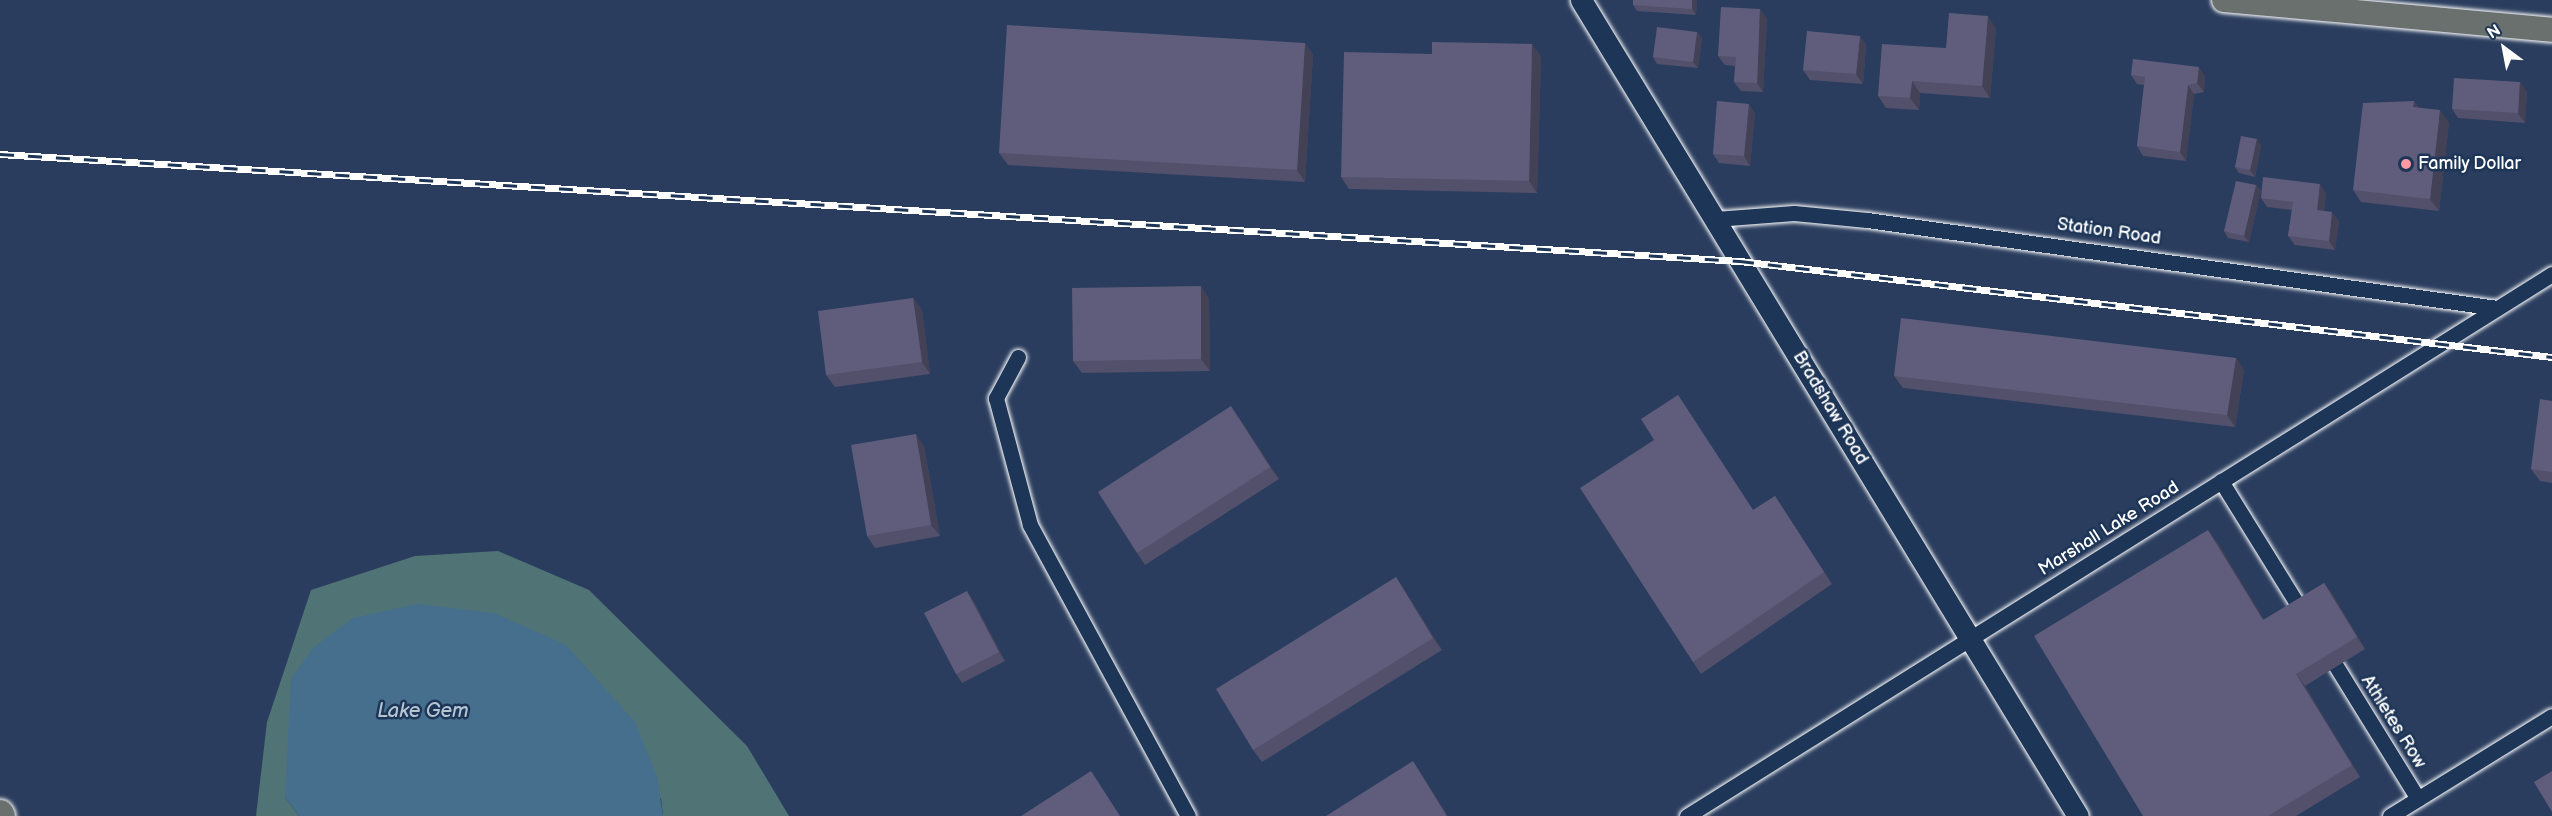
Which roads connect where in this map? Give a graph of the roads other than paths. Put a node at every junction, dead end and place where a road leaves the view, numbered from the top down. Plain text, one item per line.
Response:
1 (1581, 0) edge
2 (2224, 0) edge
3 (2552, 30) edge
4 (1715, 219) junction
5 (2552, 274) edge
6 (2497, 308) junction
7 (1018, 357) dead end
8 (2221, 481) junction
9 (2303, 613) edge
10 (1970, 639) junction
11 (2336, 666) edge
12 (2552, 716) edge
13 (2418, 798) junction
14 (1188, 816) edge
15 (1687, 816) edge
16 (2078, 816) edge
17 (2390, 816) edge

1 - 4 street, Bradshaw Road
2 - 3 main road
4 - 6 street, Station Road
4 - 10 street, Bradshaw Road
5 - 6 street, Marshall Lake Road
6 - 8 street, Marshall Lake Road
7 - 14 street
8 - 9 street
8 - 10 street, Marshall Lake Road
10 - 15 street, Marshall Lake Road
10 - 16 street, Bradshaw Road
11 - 13 street, Athletes Row
12 - 13 street
13 - 17 street

